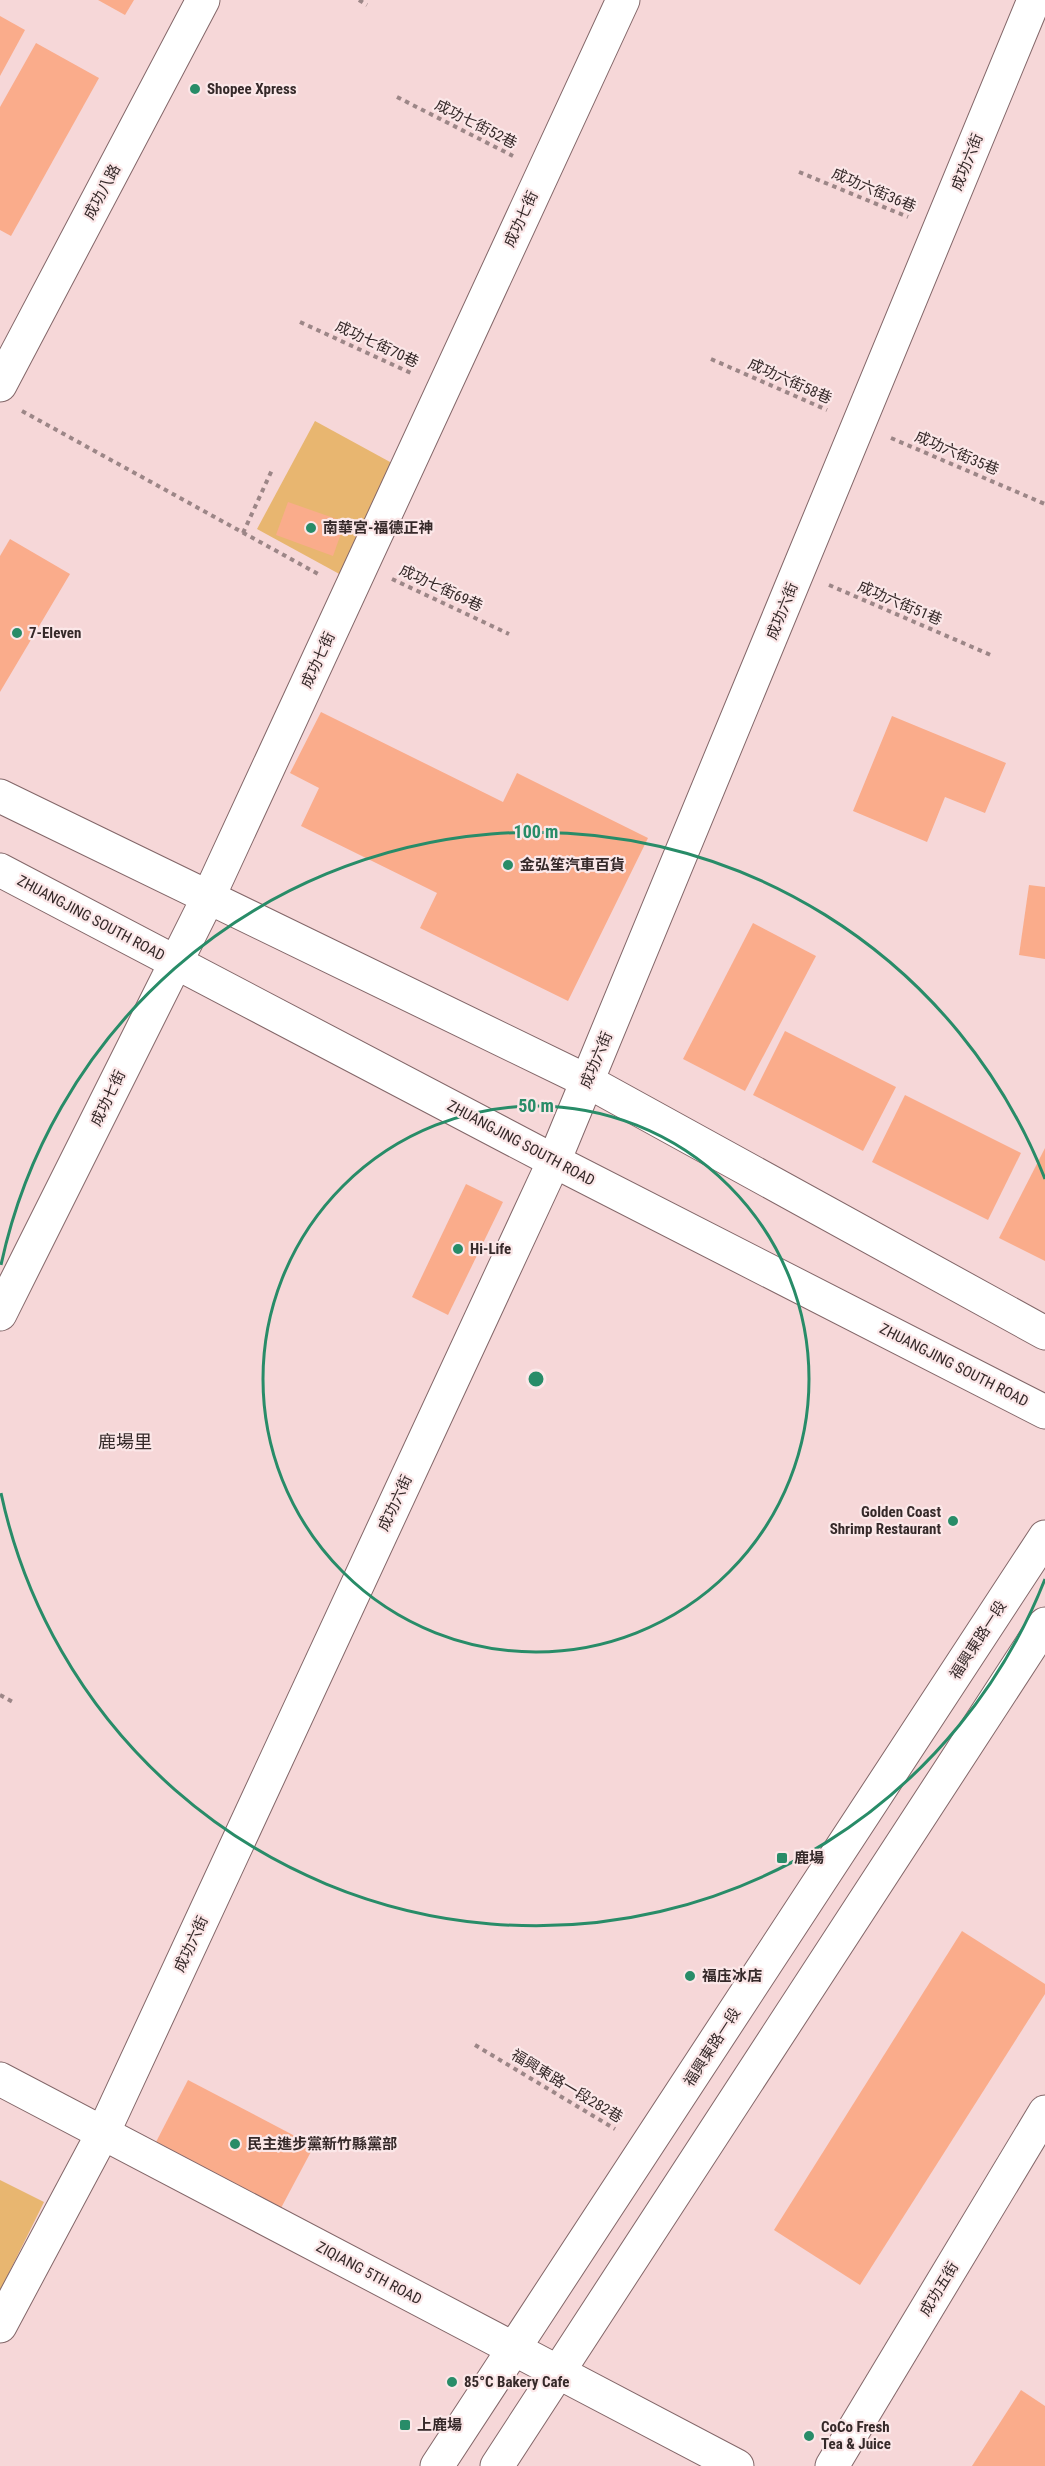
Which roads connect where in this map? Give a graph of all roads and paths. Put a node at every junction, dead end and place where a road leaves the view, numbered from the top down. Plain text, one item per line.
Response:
1 (203, 0) edge
2 (359, 0) edge
3 (623, 0) edge
4 (1034, 0) edge
5 (368, 5) dead end
6 (397, 97) dead end
7 (543, 171) junction
8 (800, 172) dead end
9 (939, 230) junction
10 (300, 322) dead end
11 (711, 359) dead end
12 (0, 385) edge
13 (443, 389) junction
14 (20, 410) dead end
15 (859, 424) junction
16 (272, 470) dead end
17 (1045, 504) edge
18 (243, 533) junction
19 (798, 572) junction
20 (356, 578) junction
21 (509, 634) dead end
22 (993, 656) dead end
23 (0, 796) edge
24 (0, 870) edge
25 (208, 898) junction
26 (176, 962) junction
27 (587, 1081) junction
28 (554, 1161) junction
29 (0, 1314) edge
30 (1045, 1333) edge
31 (1045, 1412) edge
32 (1045, 1537) edge
33 (1045, 1624) edge
34 (0, 1695) edge
35 (13, 1702) dead end
36 (476, 2045) dead end
37 (0, 2079) edge
38 (1045, 2112) edge
39 (103, 2133) junction
40 (646, 2148) junction
41 (0, 2326) edge
42 (515, 2349) junction
43 (558, 2372) junction
44 (437, 2466) edge
45 (497, 2466) edge
46 (737, 2466) edge
47 (832, 2466) edge

1 - 12 street, 成功八路
2 - 5 path
3 - 7 street, 成功七街
4 - 9 street, 成功六街
6 - 7 path, 成功七街52巷
7 - 13 street, 成功七街
8 - 9 path, 成功六街36巷
9 - 15 street, 成功六街
10 - 13 path, 成功七街70巷
11 - 15 path, 成功六街58巷
13 - 20 street, 成功七街
14 - 18 path, 成功七街69巷
15 - 17 path, 成功六街35巷
15 - 19 street, 成功六街
16 - 18 path
18 - 20 path, 成功七街69巷
19 - 22 path, 成功六街51巷
19 - 27 street, 成功六街
20 - 21 path, 成功七街69巷
20 - 25 street, 成功七街
23 - 25 street
24 - 26 street, ZHUANGJING SOUTH ROAD
25 - 26 street, 成功七街
25 - 27 street
26 - 28 street, ZHUANGJING SOUTH ROAD
26 - 29 street, 成功七街
27 - 28 street, 成功六街
27 - 30 street
28 - 31 street, ZHUANGJING SOUTH ROAD
28 - 39 street, 成功六街
32 - 40 street, 福興東路一段
33 - 43 street
34 - 35 path
36 - 40 path, 福興東路一段282巷
37 - 39 street, ZIQIANG 5TH ROAD
38 - 47 street, 成功五街
39 - 41 street, 成功六街
39 - 42 street, ZIQIANG 5TH ROAD
40 - 42 street, 福興東路一段
42 - 43 street, ZIQIANG 5TH ROAD
42 - 44 street, 福興東路一段
43 - 45 street
43 - 46 street, ZIQIANG 5TH ROAD

